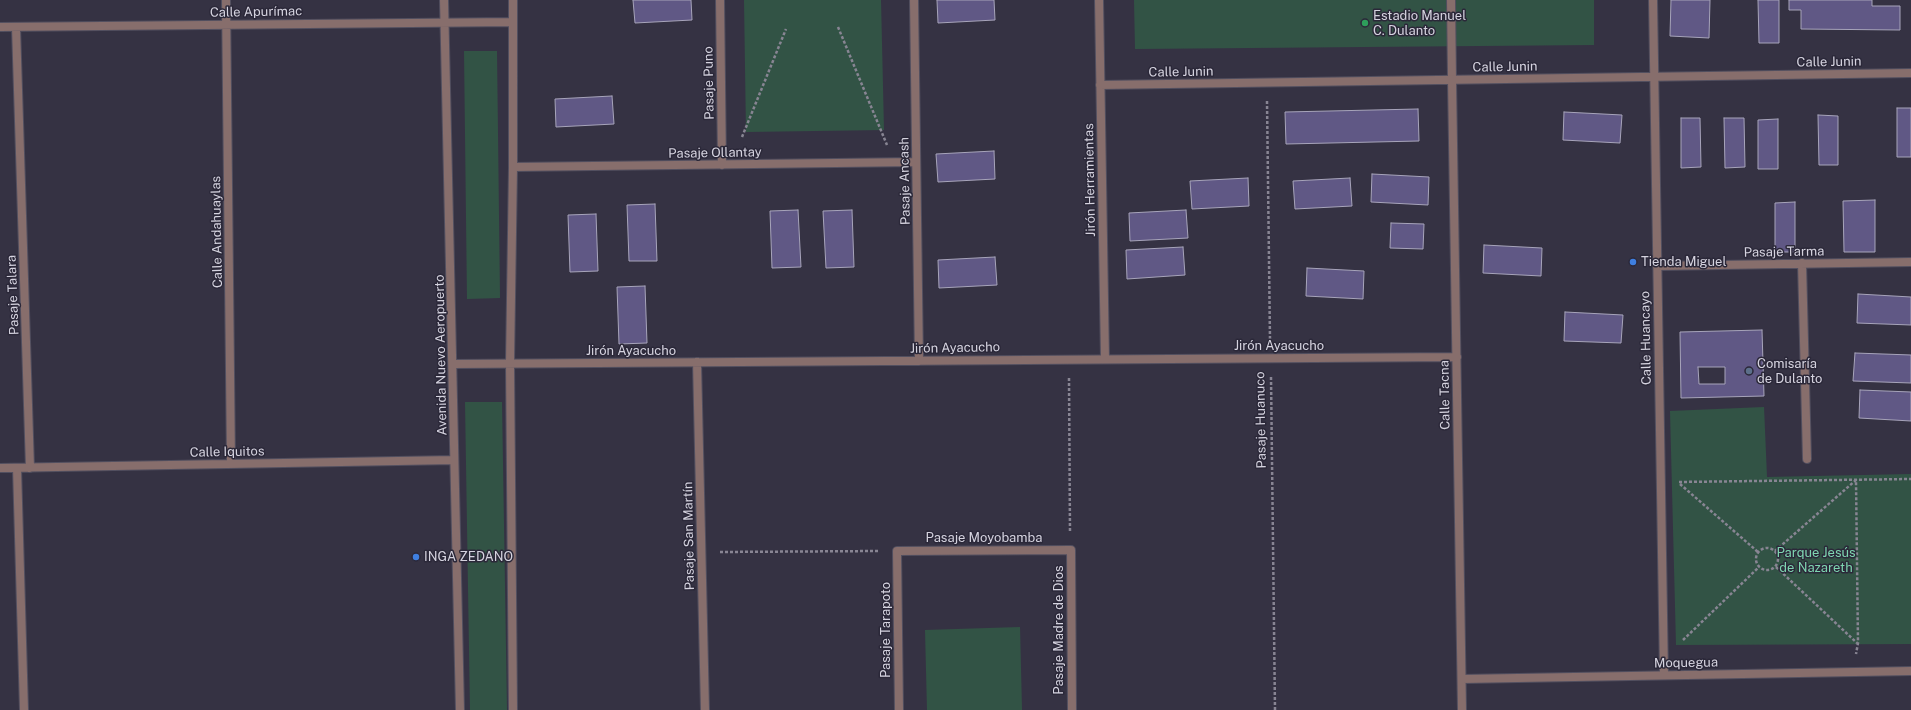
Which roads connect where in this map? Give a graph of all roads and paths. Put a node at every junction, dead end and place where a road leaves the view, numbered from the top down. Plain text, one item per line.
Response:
1 (226, 0) edge
2 (444, 0) edge
3 (513, 0) edge
4 (720, 0) edge
5 (914, 0) edge
6 (1099, 0) edge
7 (1451, 0) edge
8 (1653, 0) edge
9 (445, 22) junction
10 (513, 22) junction
11 (227, 24) junction
12 (16, 26) junction
13 (0, 27) edge
14 (838, 27) dead end
15 (786, 29) dead end
16 (1911, 73) edge
17 (1654, 77) junction
18 (1452, 80) junction
19 (1267, 83) junction
20 (1100, 85) junction
21 (895, 162) junction
22 (916, 162) junction
23 (726, 165) junction
24 (513, 167) junction
25 (1911, 262) edge
26 (1802, 263) junction
27 (1657, 266) junction
28 (1457, 357) junction
29 (1270, 358) junction
30 (1069, 359) junction
31 (1105, 359) junction
32 (919, 361) junction
33 (697, 362) junction
34 (510, 363) junction
35 (453, 364) junction
36 (1807, 459) dead end
37 (454, 460) junction
38 (231, 464) junction
39 (0, 468) edge
40 (17, 468) junction
41 (30, 468) junction
42 (1911, 479) edge
43 (1856, 480) junction
44 (1661, 482) junction
45 (1678, 482) junction
46 (1071, 550) junction
47 (897, 551) junction
48 (1774, 551) junction
49 (702, 552) junction
50 (1758, 552) junction
51 (1759, 567) junction
52 (1776, 567) junction
53 (1858, 643) junction
54 (1664, 656) junction
55 (1911, 671) edge
56 (1854, 672) junction
57 (1664, 675) junction
58 (1462, 679) junction
59 (24, 710) edge
60 (460, 710) edge
61 (513, 710) edge
62 (705, 710) edge
63 (899, 710) edge
64 (1072, 710) edge
65 (1275, 710) edge
66 (1462, 710) edge

1 - 11 street, Calle Andahuaylas
2 - 9 street, Avenida Nuevo Aeropuerto
3 - 10 street
4 - 23 street, Pasaje Puno
5 - 22 street, Pasaje Ancash
6 - 20 street, Jirón Herramientas
7 - 18 street, Calle Tacna
8 - 17 street, Calle Huancayo
9 - 10 street, Calle Apurímac
9 - 11 street, Calle Apurímac
9 - 35 street, Avenida Nuevo Aeropuerto
10 - 24 street
11 - 12 street, Calle Apurímac
11 - 38 street, Calle Andahuaylas
12 - 13 street, Calle Apurímac
12 - 41 street, Pasaje Talara
14 - 21 path
15 - 23 path
16 - 17 street, Calle Junin
17 - 18 street, Calle Junin
17 - 27 street, Calle Huancayo
18 - 19 street, Calle Junin
18 - 28 street, Calle Tacna
19 - 20 street, Calle Junin
19 - 29 path, Pasaje Huanuco
20 - 31 street, Jirón Herramientas
21 - 22 street, Pasaje Ollantay
21 - 23 street, Pasaje Ollantay
22 - 32 street, Pasaje Ancash
23 - 24 street, Pasaje Ollantay
24 - 34 street
25 - 26 street, Pasaje Tarma
26 - 27 street, Pasaje Tarma
26 - 36 street
27 - 44 street, Calle Huancayo
28 - 29 street, Jirón Ayacucho
28 - 58 street, Calle Tacna
29 - 31 street, Jirón Ayacucho
29 - 65 path, Pasaje Huanuco
30 - 31 street, Jirón Ayacucho
30 - 32 street, Jirón Ayacucho
30 - 46 path
32 - 33 street, Jirón Ayacucho
33 - 34 street, Jirón Ayacucho
33 - 49 street, Pasaje San Martín
34 - 35 street, Jirón Ayacucho
34 - 61 street
35 - 37 street, Avenida Nuevo Aeropuerto
37 - 38 street, Calle Iquitos
37 - 60 street, Avenida Nuevo Aeropuerto
38 - 41 street, Calle Iquitos
39 - 40 street, Calle Iquitos
40 - 41 street, Calle Iquitos
40 - 59 street
42 - 43 path
43 - 45 path
43 - 48 path
43 - 53 path
44 - 45 path
44 - 54 street, Calle Huancayo
45 - 50 path
46 - 47 street, Pasaje Moyobamba
46 - 64 street, Pasaje Madre de Dios
47 - 49 path
47 - 63 street, Pasaje Tarapoto
48 - 50 path
48 - 52 path
49 - 62 street, Pasaje San Martín
50 - 51 path
51 - 52 path
51 - 54 path
52 - 53 path
53 - 56 path
54 - 57 street, Calle Huancayo
55 - 56 street, Moquegua
56 - 57 street, Moquegua
57 - 58 street, Moquegua
58 - 66 street, Calle Tacna

